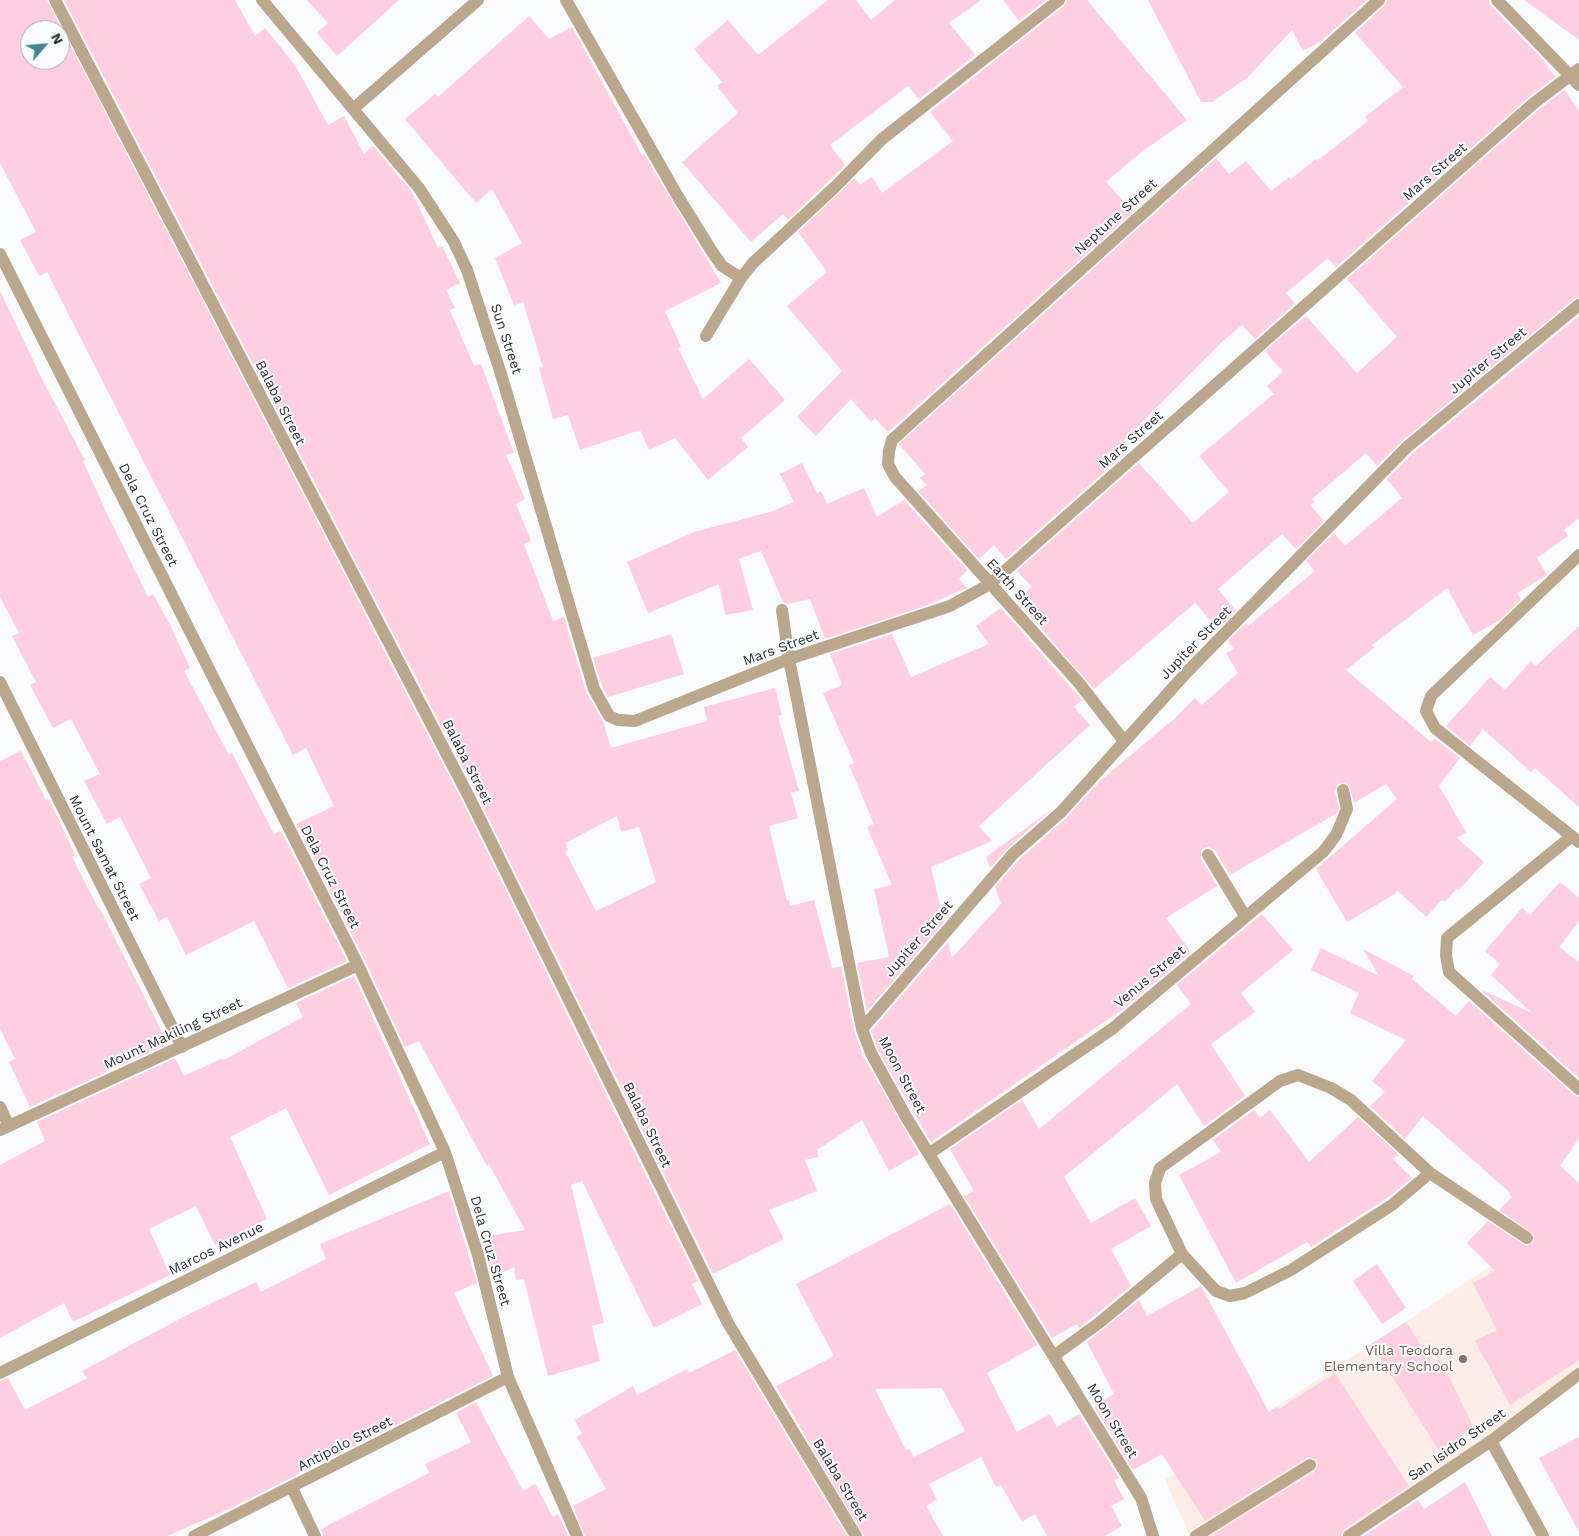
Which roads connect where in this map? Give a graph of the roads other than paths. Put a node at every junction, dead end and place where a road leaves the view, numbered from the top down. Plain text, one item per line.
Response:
1 (55, 0) edge
2 (262, 0) edge
3 (478, 0) edge
4 (566, 0) edge
5 (1059, 0) edge
6 (1379, 0) edge
7 (1497, 0) edge
8 (1576, 76) edge
9 (353, 109) junction
10 (0, 254) edge
11 (741, 278) junction
12 (1579, 305) edge
13 (706, 336) dead end
14 (888, 464) joint
15 (1579, 554) edge
16 (990, 584) junction
17 (782, 610) dead end
18 (789, 659) junction
19 (0, 682) edge
20 (635, 720) joint
21 (1124, 741) junction
22 (1343, 790) dead end
23 (1576, 839) edge
24 (1208, 855) dead end
25 (1245, 916) junction
26 (358, 965) junction
27 (862, 1029) junction
28 (182, 1047) junction
29 (1579, 1089) edge
30 (0, 1107) edge
31 (5, 1128) edge
32 (445, 1152) junction
33 (930, 1152) junction
34 (1430, 1173) junction
35 (1528, 1238) dead end
36 (1182, 1254) junction
37 (1055, 1355) junction
38 (0, 1373) edge
39 (1579, 1374) edge
40 (508, 1377) junction
41 (1491, 1441) junction
42 (1310, 1465) dead end
43 (292, 1488) junction
44 (194, 1536) edge
45 (315, 1536) edge
46 (577, 1536) edge
47 (856, 1536) edge
48 (1153, 1536) edge
49 (1196, 1536) edge
50 (1349, 1536) edge
51 (1543, 1536) edge

1 - 47 street, Balaba Street
2 - 9 street, Sun Street
3 - 9 street
4 - 11 street
5 - 11 street
6 - 14 street, Neptune Street
7 - 8 street
8 - 16 street, Mars Street
9 - 20 street, Sun Street
10 - 26 street, Dela Cruz Street
11 - 13 street
12 - 21 street, Jupiter Street
14 - 16 street, Earth Street
15 - 23 street
16 - 18 street, Mars Street
16 - 21 street, Earth Street
17 - 18 street, Moon Street
18 - 20 street, Mars Street
18 - 27 street, Moon Street
19 - 28 street, Mount Samat Street
21 - 27 street, Jupiter Street
22 - 25 street, Venus Street
23 - 29 street
24 - 25 street
25 - 33 street, Venus Street
26 - 28 street, Mount Makiling Street
26 - 32 street, Dela Cruz Street
27 - 33 street, Moon Street
28 - 31 street, Mount Makiling Street
30 - 31 street
32 - 38 street, Marcos Avenue
32 - 40 street, Dela Cruz Street
33 - 37 street, Moon Street
34 - 35 street
34 - 36 street
34 - 36 street
36 - 37 street
37 - 48 street, Moon Street
39 - 41 street, San Isidro Street
40 - 43 street, Antipolo Street
40 - 46 street, Dela Cruz Street
41 - 50 street, San Isidro Street
41 - 51 street
42 - 49 street
43 - 44 street, Antipolo Street
43 - 45 street

